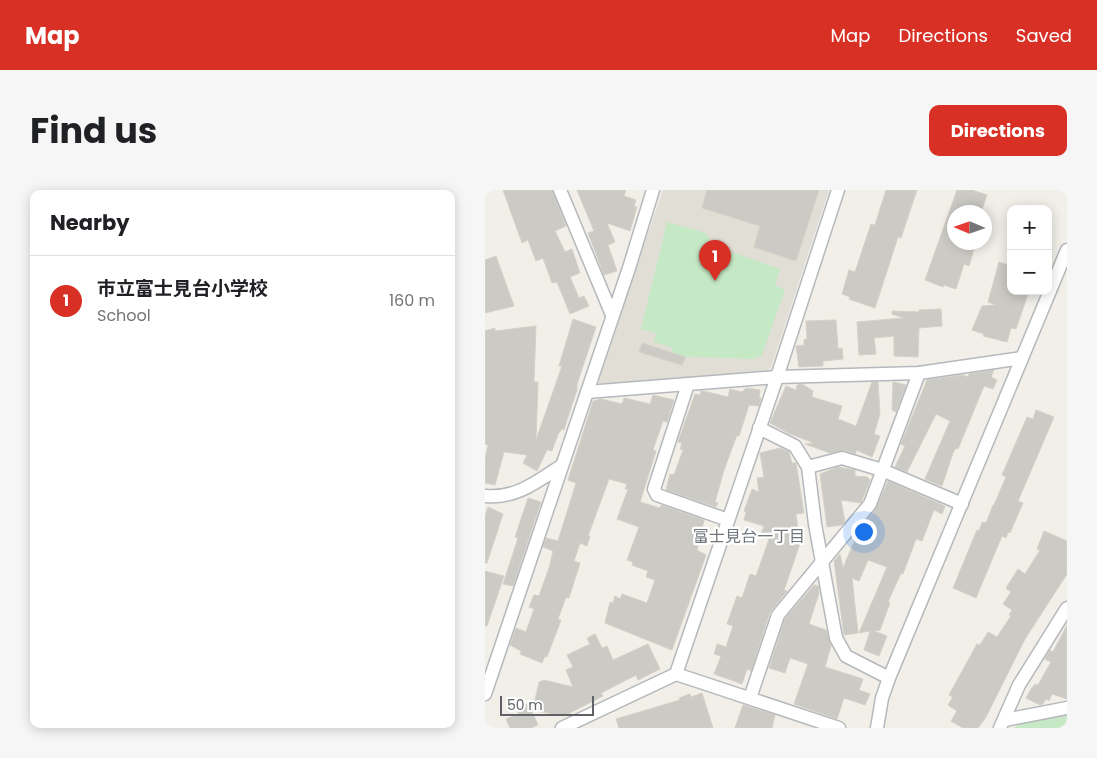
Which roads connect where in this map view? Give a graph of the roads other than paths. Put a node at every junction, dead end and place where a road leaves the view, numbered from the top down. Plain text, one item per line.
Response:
1 (560, 190) edge
2 (653, 190) edge
3 (839, 190) edge
4 (1066, 256) edge
5 (612, 316) junction
6 (1022, 358) junction
7 (919, 373) junction
8 (777, 377) junction
9 (688, 384) junction
10 (587, 392) junction
11 (759, 428) junction
12 (561, 466) junction
13 (808, 467) junction
14 (882, 470) junction
15 (485, 496) edge
16 (962, 504) junction
17 (728, 520) junction
18 (822, 562) junction
19 (1067, 608) edge
20 (676, 674) junction
21 (889, 678) junction
22 (485, 694) edge
23 (750, 698) junction
24 (1067, 708) edge
25 (803, 716) junction
26 (1002, 724) edge
27 (562, 728) edge
28 (809, 728) edge
29 (839, 728) edge
30 (877, 728) edge

1 - 5 street
2 - 5 street
3 - 8 street
4 - 6 street
5 - 10 street
6 - 7 street
6 - 16 street
7 - 8 street
7 - 14 street
8 - 9 street
8 - 11 street
9 - 10 street
9 - 17 street
10 - 12 street
11 - 13 street
11 - 17 street
12 - 15 street
12 - 22 street
13 - 14 street
13 - 18 street
14 - 16 street
14 - 18 street
16 - 21 street
17 - 20 street
18 - 21 street
18 - 23 street
19 - 26 street
20 - 23 street
20 - 27 street
21 - 30 street
23 - 25 street
24 - 26 street
25 - 28 street
25 - 29 street

